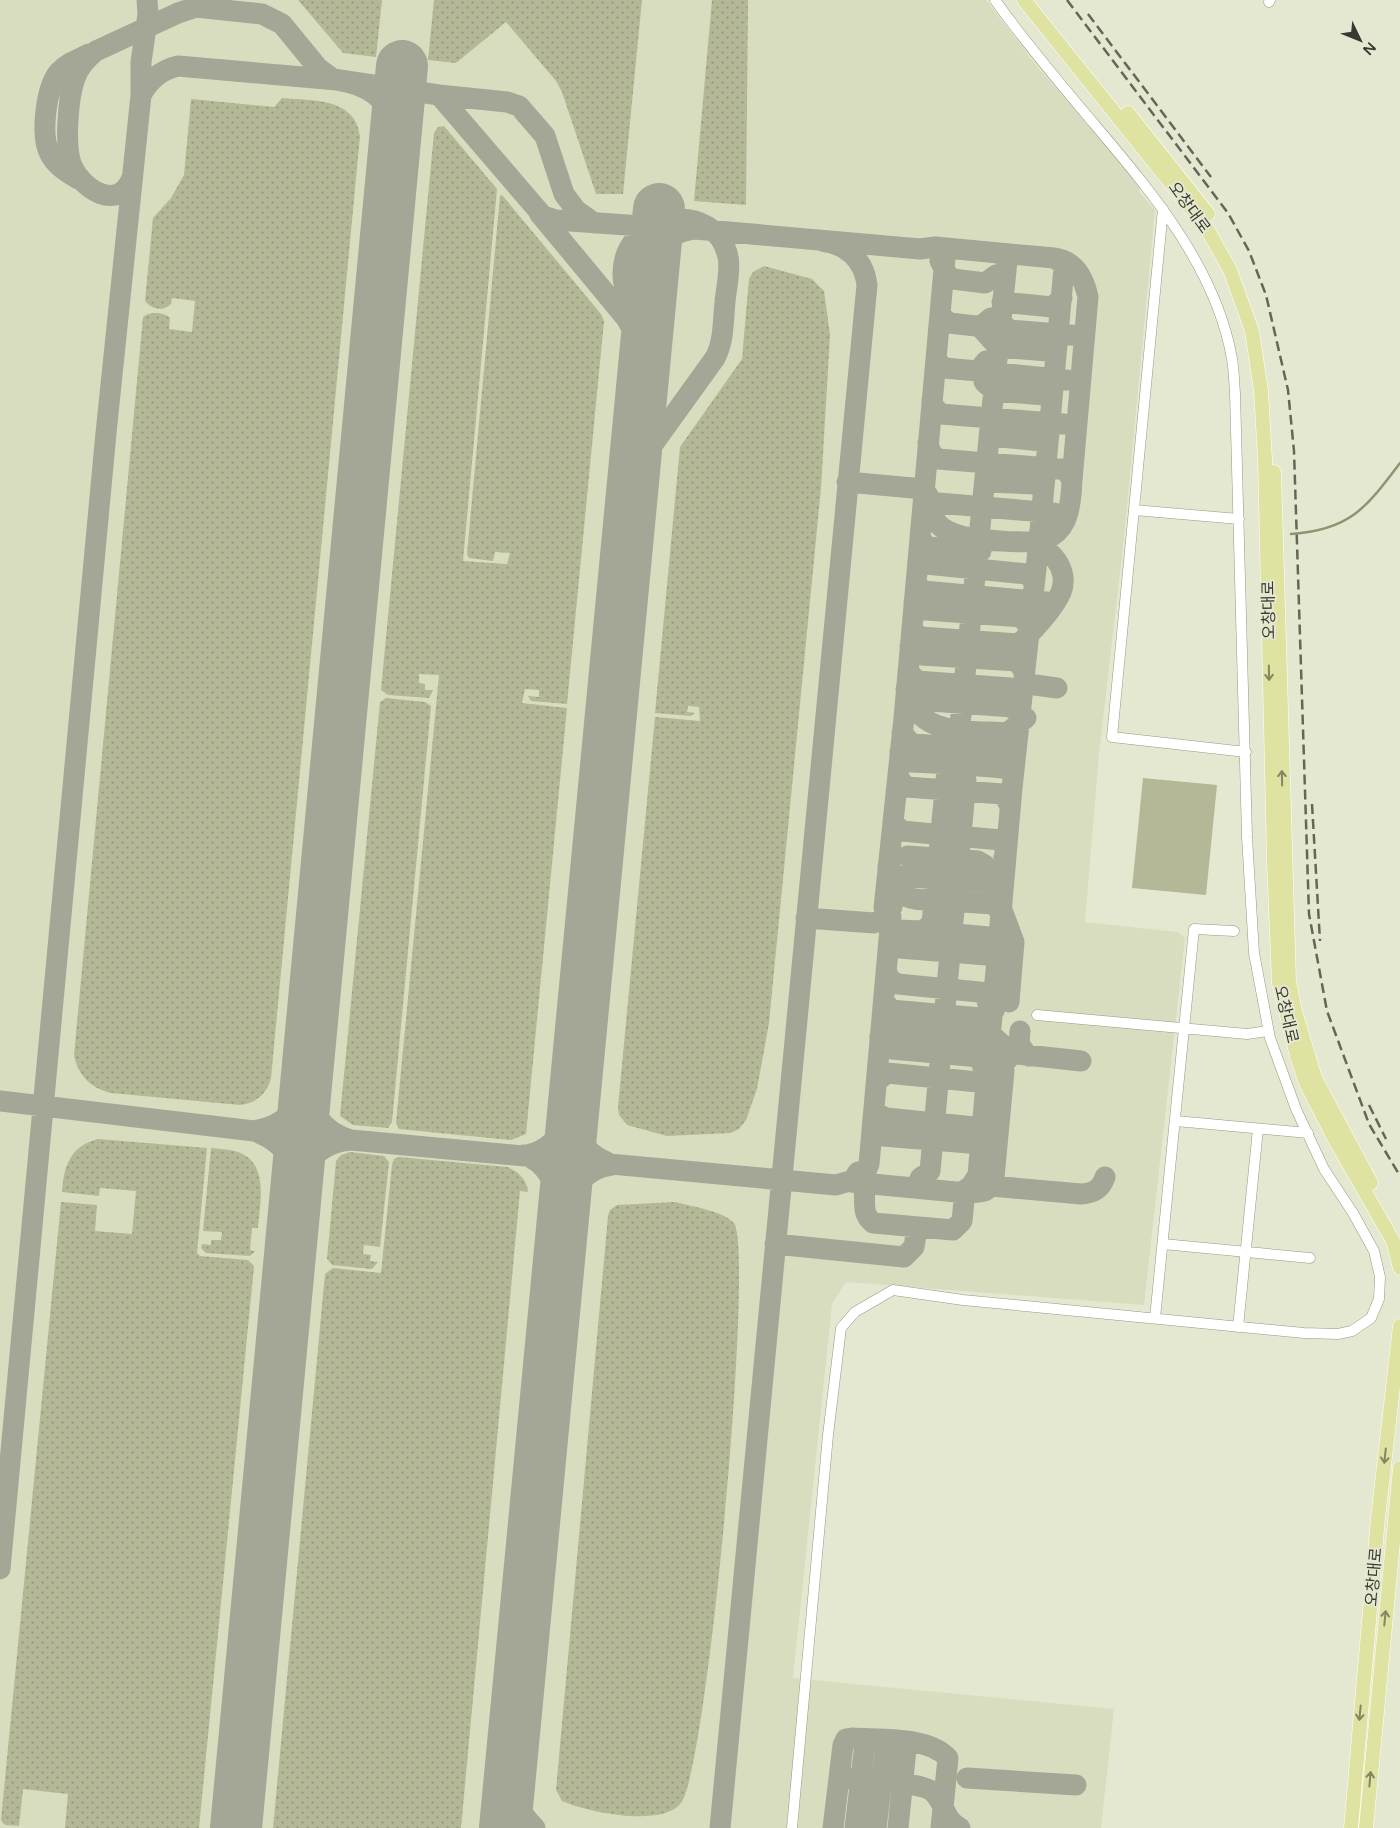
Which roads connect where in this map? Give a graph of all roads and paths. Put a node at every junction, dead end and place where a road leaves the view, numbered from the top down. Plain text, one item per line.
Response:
1 (995, 0) edge
2 (1024, 0) edge
3 (1036, 0) edge
4 (1163, 209) junction
5 (1134, 510) junction
6 (1239, 519) junction
7 (1271, 519) junction
8 (1272, 554) junction
9 (1246, 752) junction
10 (1234, 931) dead end
11 (1037, 1015) dead end
12 (1183, 1029) junction
13 (1268, 1031) junction
14 (1176, 1121) junction
15 (1258, 1129) junction
16 (1308, 1133) junction
17 (1400, 1239) edge
18 (1163, 1244) junction
19 (1247, 1253) junction
20 (1310, 1258) dead end
21 (1400, 1268) edge
22 (1155, 1318) junction
23 (1238, 1326) junction
24 (1400, 1326) edge
25 (1400, 1468) edge
26 (792, 1828) edge
27 (1350, 1828) edge
28 (1366, 1828) edge

1 - 4 street
2 - 7 main road, 오창대로
3 - 7 main road, 오창대로
4 - 5 street
4 - 6 street
5 - 6 street
5 - 9 street
6 - 9 street
7 - 8 main road, 오창대로
17 -> 8 main road, 오창대로
8 -> 21 main road, 오창대로
9 - 13 street
10 - 12 street
11 - 12 street
12 - 13 street
12 - 14 street
13 - 16 street
14 - 15 street
14 - 18 street
15 - 16 street
15 - 19 street
16 - 23 street
18 - 19 street
18 - 22 street
19 - 20 street
19 - 23 street
22 - 23 street
22 - 26 street
24 -> 27 main road, 오창대로
28 -> 25 main road, 오창대로

